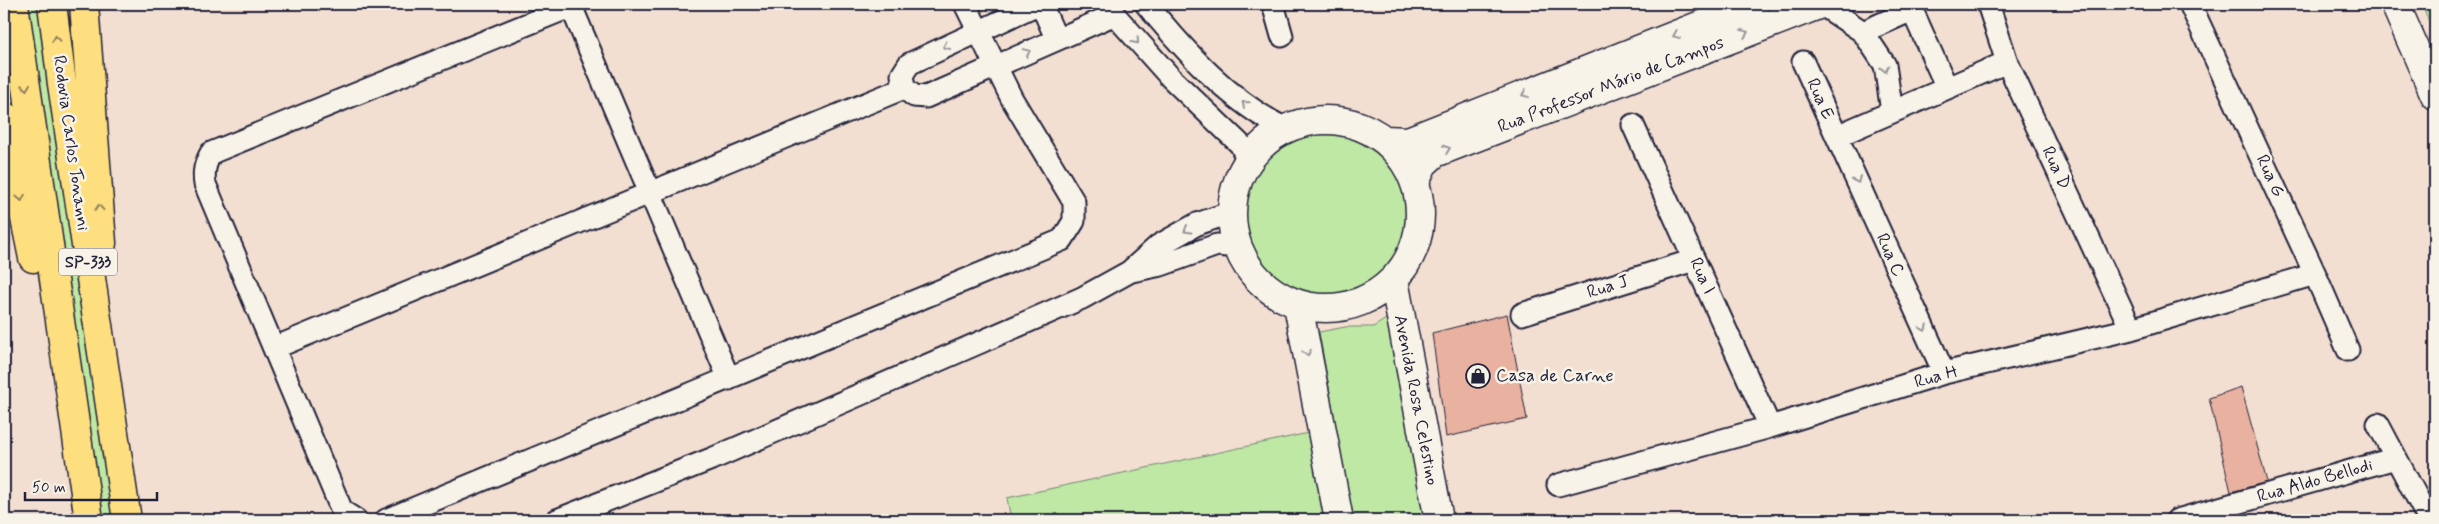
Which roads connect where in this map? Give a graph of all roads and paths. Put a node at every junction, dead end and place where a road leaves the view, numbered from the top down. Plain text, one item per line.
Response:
1 (14, 4) edge
2 (52, 4) edge
3 (84, 4) edge
4 (965, 4) edge
5 (1040, 4) edge
6 (1146, 4) edge
7 (1273, 4) edge
8 (1754, 4) edge
9 (1821, 4) edge
10 (1988, 4) edge
11 (2190, 4) edge
12 (2395, 4) edge
13 (574, 5) edge
14 (1913, 7) edge
15 (1109, 9) edge
16 (977, 31) junction
17 (1863, 32) junction
18 (1282, 36) dead end
19 (1056, 38) junction
20 (1803, 62) dead end
21 (2006, 62) junction
22 (995, 68) junction
23 (904, 88) junction
24 (1947, 88) junction
25 (2435, 95) edge
26 (1892, 112) junction
27 (4, 116) edge
28 (1633, 125) dead end
29 (1286, 129) junction
30 (1837, 136) junction
31 (1385, 140) junction
32 (1248, 163) junction
33 (1415, 182) junction
34 (650, 193) junction
35 (1232, 212) junction
36 (1238, 246) junction
37 (1694, 260) junction
38 (1129, 272) junction
39 (2315, 274) junction
40 (1394, 280) junction
41 (1298, 305) junction
42 (1522, 314) dead end
43 (2131, 329) junction
44 (274, 348) junction
45 (2348, 350) dead end
46 (1944, 374) junction
47 (729, 379) junction
48 (2378, 424) dead end
49 (1770, 427) junction
50 (2396, 458) junction
51 (120, 484) junction
52 (1558, 485) dead end
53 (87, 507) edge
54 (127, 520) edge
55 (356, 520) edge
56 (386, 520) edge
57 (557, 520) edge
58 (1339, 520) edge
59 (1439, 520) edge
60 (2177, 520) edge
61 (2429, 520) edge

1 -> 53 highway, Rodovia Carlos Tonanni / SP-333
51 -> 2 highway, Rodovia Carlos Tonanni / SP-333
51 -> 3 highway
4 - 16 street
5 - 16 street
5 - 19 street
29 -> 6 street
7 - 18 street
8 -> 31 street, Rua Professor Mário de Campos
9 - 17 street
33 -> 9 street, Rua Professor Mário de Campos
10 - 21 street, Rua D
11 - 39 street, Rua G
12 - 25 street
13 - 34 street
13 - 44 street
14 - 17 street
14 - 24 street
15 - 19 street
15 -> 32 street
16 - 22 street
16 -> 23 street
17 -> 26 street
22 -> 19 street
20 - 30 street, Rua E
21 - 24 street
21 - 43 street, Rua D
22 - 23 street
22 - 47 street
23 - 34 street
24 - 26 street
26 - 30 street
27 -> 53 highway
28 - 37 street, Rua I
29 - 31 street
29 - 32 street
30 -> 46 street, Rua C
31 - 33 street
32 - 35 street
33 - 40 street
34 - 44 street
34 - 47 street
35 - 36 street
35 -> 38 street
36 - 38 street
36 - 41 street
37 - 42 street, Rua J
37 - 49 street, Rua I
38 - 57 street
39 - 43 street, Rua H
39 - 45 street, Rua G
40 - 41 street
40 - 59 street, Avenida Rosa Celestino
41 -> 58 street
43 - 46 street, Rua H
44 - 55 street
46 - 49 street, Rua H
47 - 56 street
48 - 50 street
49 - 52 street, Rua H
50 - 60 street, Rua Aldo Bellodi
50 - 61 street
51 - 54 highway, Rodovia Carlos Tonanni / SP-333

